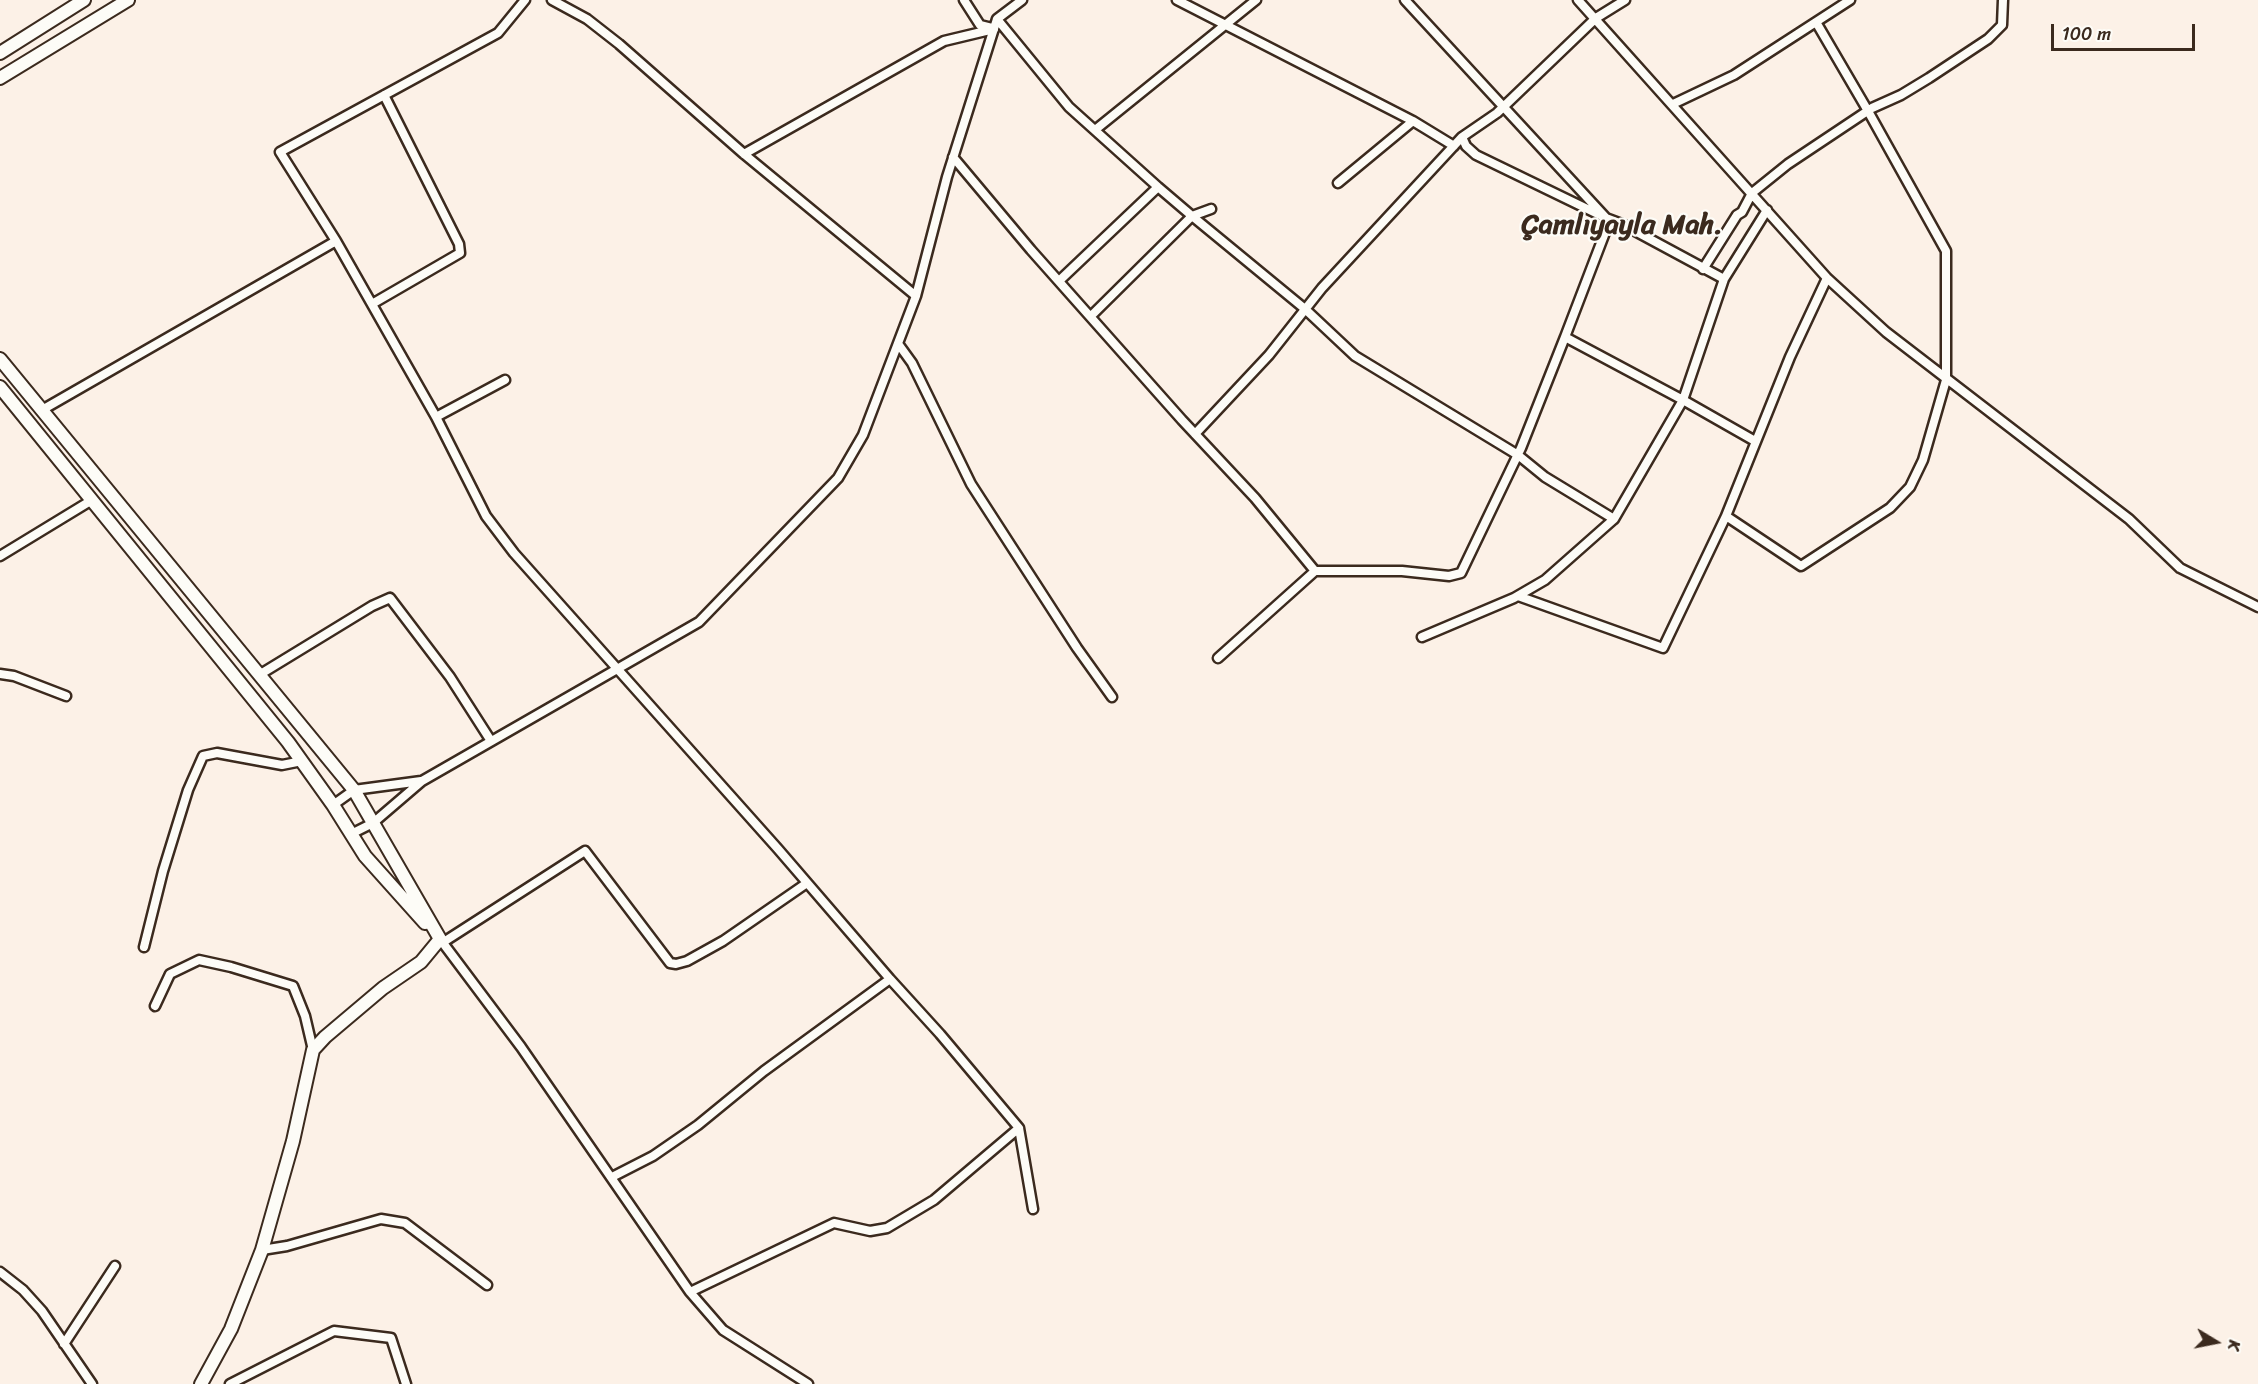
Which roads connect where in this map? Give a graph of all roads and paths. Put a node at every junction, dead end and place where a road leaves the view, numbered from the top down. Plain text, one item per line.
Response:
1 (84, 0) edge
2 (128, 0) edge
3 (525, 0) edge
4 (552, 0) edge
5 (964, 0) edge
6 (1022, 0) edge
7 (1177, 0) edge
8 (1256, 0) edge
9 (1406, 0) edge
10 (1578, 0) edge
11 (1625, 0) edge
12 (1850, 0) edge
13 (2003, 0) edge
14 (997, 18) junction
15 (1596, 18) junction
16 (1816, 22) junction
17 (1226, 25) junction
18 (994, 29) junction
19 (0, 53) edge
20 (0, 78) edge
21 (384, 95) junction
22 (1673, 104) junction
23 (1504, 106) junction
24 (1868, 111) junction
25 (1413, 121) junction
26 (1095, 130) junction
27 (1462, 137) junction
28 (1454, 146) junction
29 (744, 153) junction
30 (953, 157) junction
31 (1338, 183) dead end
32 (1158, 187) junction
33 (1752, 193) junction
34 (1211, 208) dead end
35 (1767, 210) junction
36 (1192, 216) junction
37 (1606, 218) junction
38 (336, 241) junction
39 (1703, 269) junction
40 (1827, 278) junction
41 (1724, 279) junction
42 (1059, 281) junction
43 (916, 296) junction
44 (372, 304) junction
45 (1305, 309) junction
46 (1090, 316) junction
47 (1564, 337) junction
48 (898, 345) junction
49 (0, 358) edge
50 (505, 380) dead end
51 (1946, 380) junction
52 (0, 387) edge
53 (1683, 400) junction
54 (42, 410) junction
55 (436, 417) junction
56 (1195, 434) junction
57 (1755, 441) junction
58 (1518, 455) junction
59 (92, 500) junction
60 (1726, 516) junction
61 (1614, 519) junction
62 (0, 556) edge
63 (1315, 571) junction
64 (1518, 596) junction
65 (2258, 607) edge
66 (1422, 637) dead end
67 (1218, 658) dead end
68 (618, 668) junction
69 (0, 674) edge
70 (259, 675) junction
71 (66, 696) dead end
72 (1112, 697) dead end
73 (491, 741) junction
74 (302, 761) junction
75 (422, 781) junction
76 (354, 790) junction
77 (333, 805) junction
78 (373, 823) junction
79 (351, 834) junction
80 (807, 883) junction
81 (441, 941) junction
82 (144, 947) dead end
83 (890, 979) junction
84 (155, 1006) dead end
85 (313, 1050) junction
86 (1019, 1128) junction
87 (612, 1178) junction
88 (1033, 1209) dead end
89 (262, 1250) junction
90 (115, 1266) dead end
91 (0, 1272) edge
92 (487, 1285) dead end
93 (690, 1292) junction
94 (64, 1344) junction
95 (92, 1384) edge
96 (201, 1384) edge
97 (230, 1384) edge
98 (406, 1384) edge
99 (808, 1384) edge

1 - 19 street
2 - 20 street
3 - 21 street
4 - 29 street
5 - 18 street
6 - 14 street
7 - 17 street
8 - 17 street
9 - 23 street
10 - 15 street
11 - 15 street
12 - 16 street
13 - 24 street
14 - 18 street
14 - 26 street
15 - 22 street
15 - 23 street
16 - 22 street
16 - 24 street
17 - 25 street
17 - 26 street
18 - 29 street
18 - 30 street
21 - 38 street
21 - 44 street
22 - 33 street
23 - 27 street
23 - 37 street
24 - 33 street
24 - 51 street
25 - 28 street
25 - 31 street
26 - 32 street
27 - 28 street
27 - 37 street
28 - 45 street
29 - 43 street
30 - 42 street
30 - 43 street
32 - 36 street
32 - 42 street
33 - 35 street
33 - 39 street
34 - 36 street
35 - 40 street
35 - 41 street
36 - 45 street
36 - 46 street
37 - 39 street
37 - 47 street
38 - 44 street
38 - 54 street
39 - 41 street
40 - 51 street
40 - 57 street
41 - 53 street
42 - 46 street
43 - 48 street
44 - 55 street
45 - 56 street
45 - 58 street
46 - 56 street
47 - 53 street
47 - 58 street
48 - 68 street
48 - 72 street
49 - 54 street
50 - 55 street
51 - 60 street
51 - 65 street
52 - 59 street
53 - 57 street
53 - 61 street
54 - 70 street
55 - 68 street
56 - 63 street
57 - 60 street
58 - 61 street
58 - 63 street
59 - 62 street
59 - 74 street
60 - 64 street
61 - 64 street
63 - 67 street
64 - 66 street
68 - 73 street
68 - 80 street
69 - 71 street
70 - 73 street
70 - 76 street
73 - 75 street
74 - 77 street
74 - 82 street
75 - 76 street
75 - 78 street
76 - 77 street
76 - 78 street
77 - 79 street
78 - 79 street
78 - 81 street
79 - 81 street
80 - 81 street
80 - 83 street
81 - 85 street
81 - 87 street
83 - 86 street
83 - 87 street
84 - 85 street
85 - 89 street
86 - 88 street
86 - 93 street
87 - 93 street
89 - 92 street
89 - 96 street
90 - 94 street
91 - 94 street
93 - 99 street
94 - 95 street
97 - 98 street

